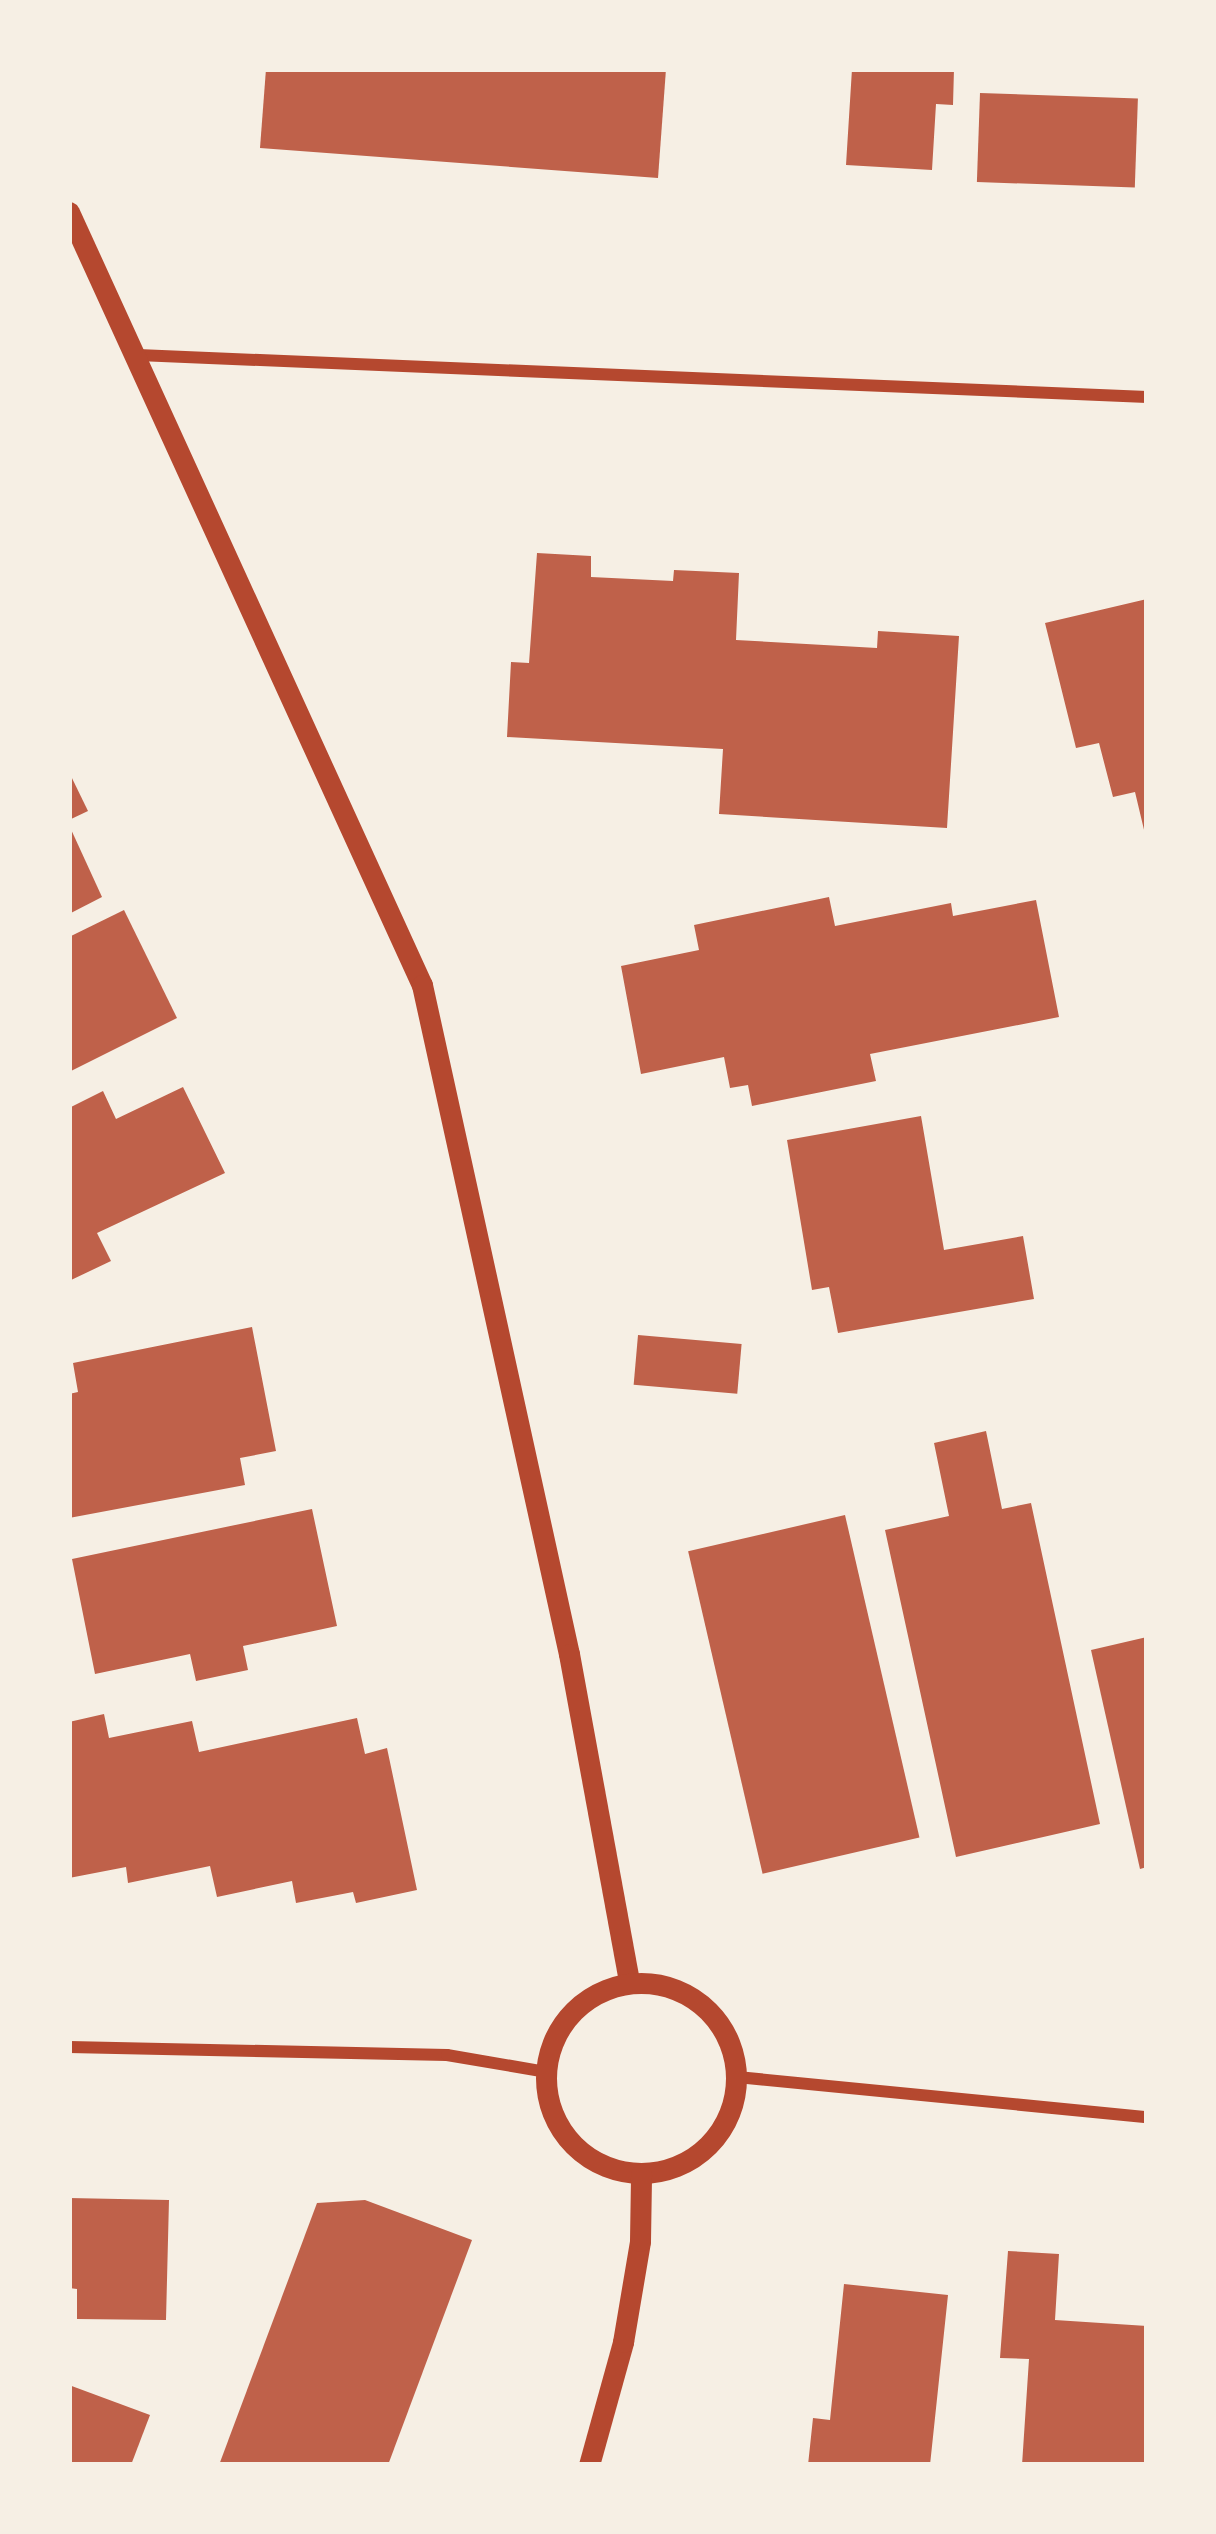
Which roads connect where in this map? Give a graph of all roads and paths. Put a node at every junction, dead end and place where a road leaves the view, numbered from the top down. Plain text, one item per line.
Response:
1 (69, 212) edge
2 (138, 355) junction
3 (1147, 397) edge
4 (628, 1982) junction
5 (69, 2047) edge
6 (546, 2072) junction
7 (737, 2077) junction
8 (1147, 2117) edge
9 (641, 2174) junction
10 (589, 2465) edge

1 - 2 street
2 - 3 street
2 - 4 street
4 - 6 street
4 - 7 street
5 - 6 street
6 - 9 street
7 - 8 street
7 - 9 street
9 - 10 street

